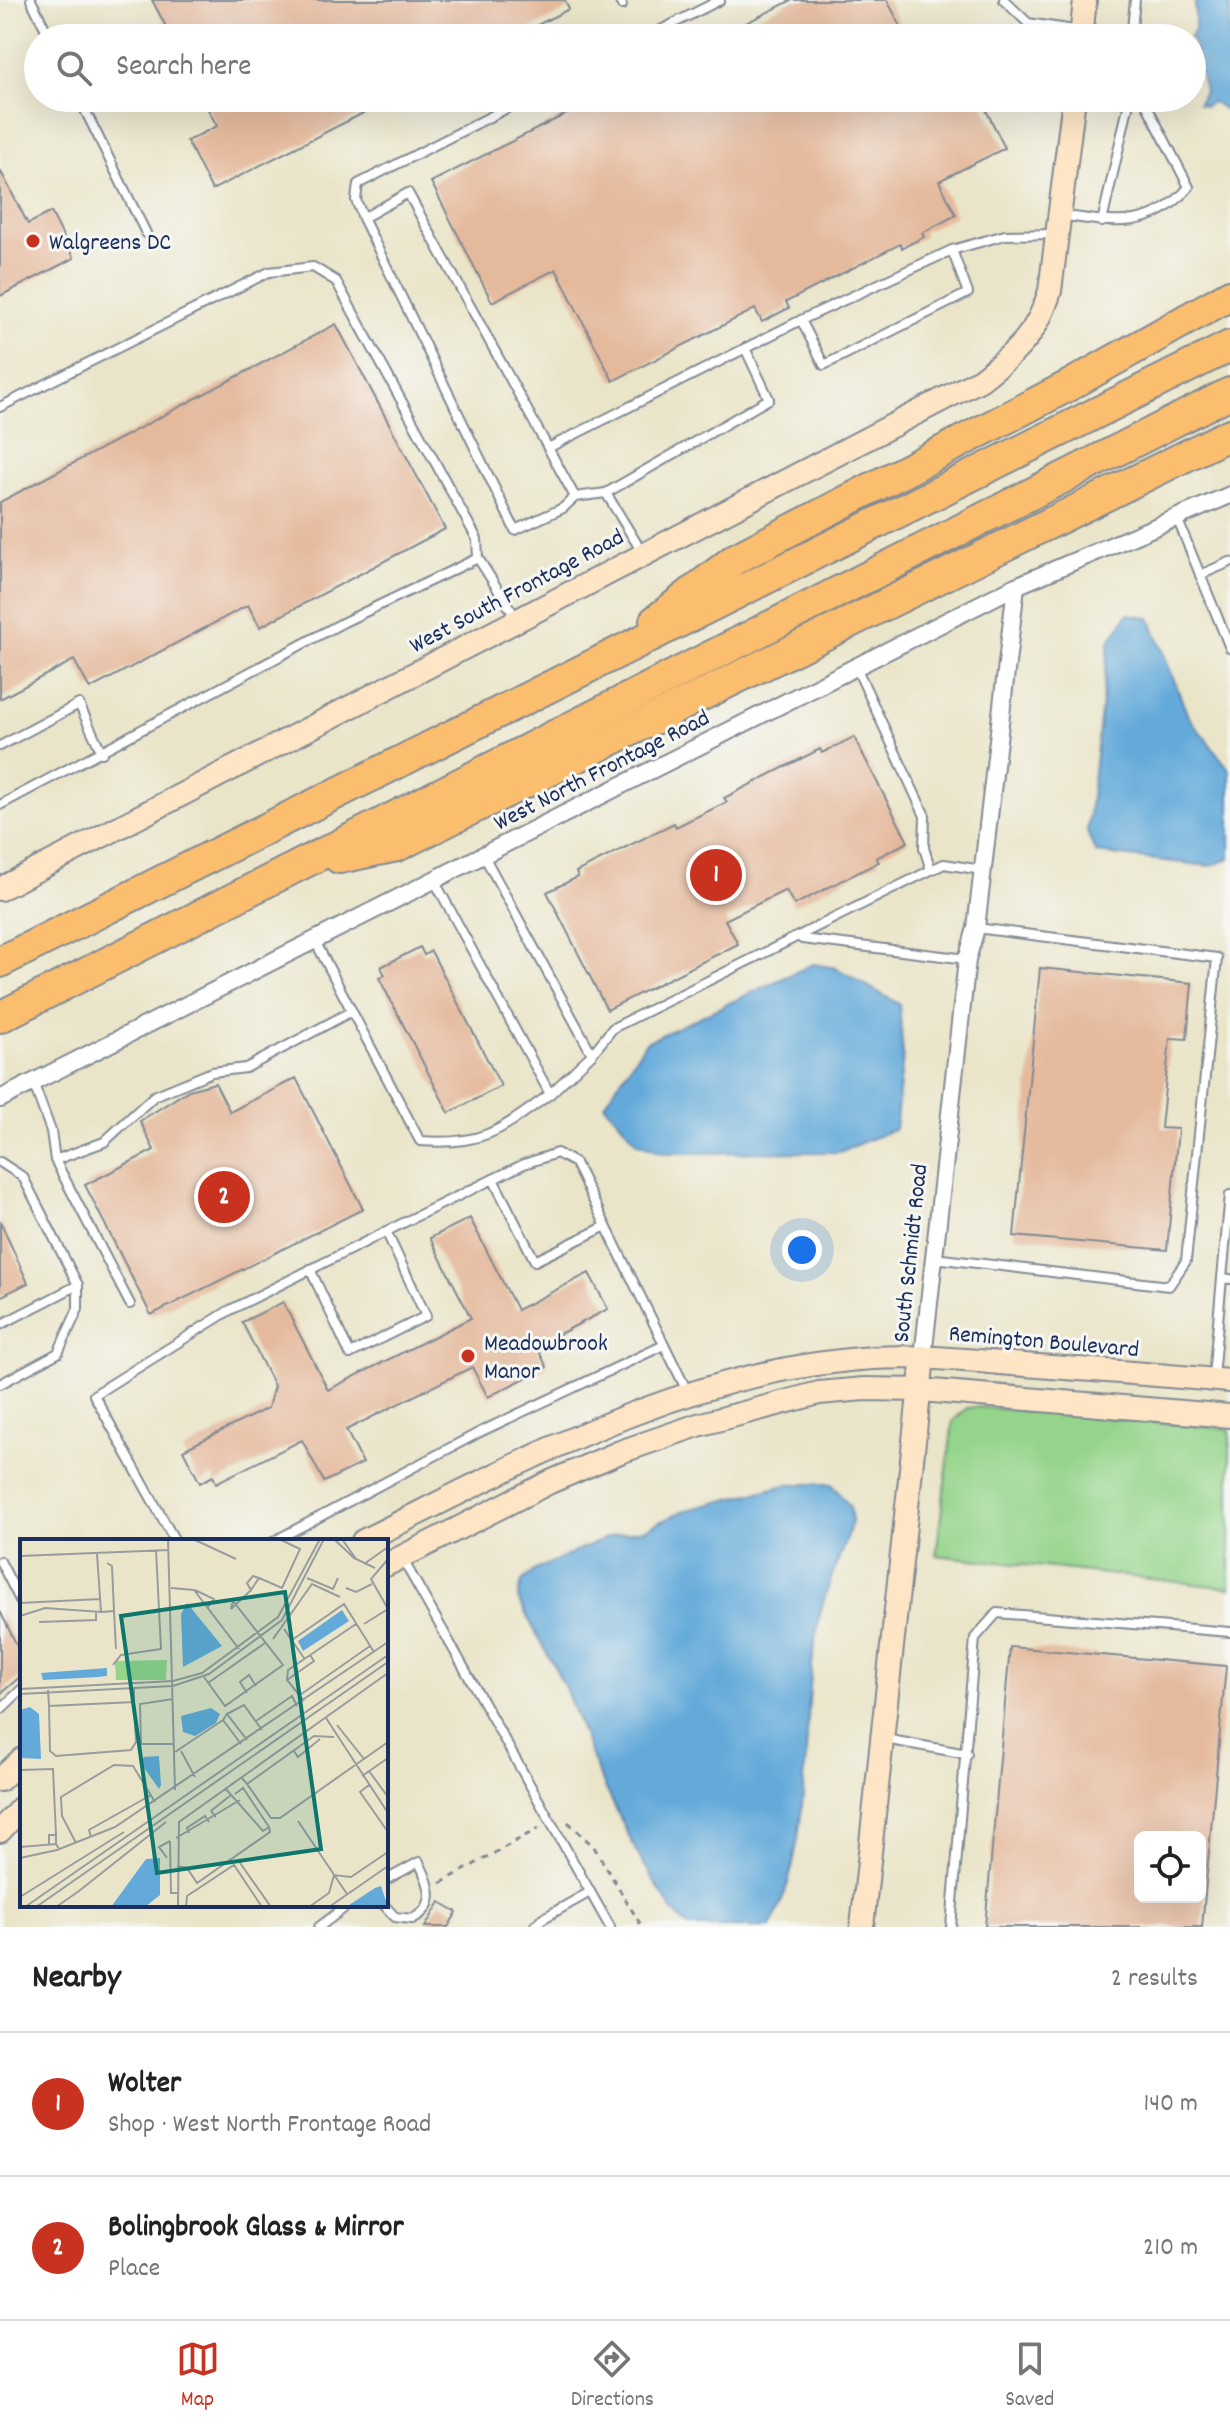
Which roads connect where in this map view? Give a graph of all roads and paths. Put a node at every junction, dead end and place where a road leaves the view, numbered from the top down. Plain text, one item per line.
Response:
1 (31, 0) edge
2 (720, 0) edge
3 (1004, 0) edge
4 (1085, 0) edge
5 (1135, 0) edge
6 (43, 24) edge
7 (673, 24) edge
8 (1032, 24) edge
9 (1082, 24) edge
10 (1132, 24) edge
11 (86, 112) edge
12 (499, 112) edge
13 (1072, 112) edge
14 (1127, 112) edge
15 (1150, 112) edge
16 (363, 218) junction
17 (1102, 222) junction
18 (1059, 224) junction
19 (146, 233) dead end
20 (952, 250) junction
21 (1230, 295) edge
22 (801, 320) junction
23 (1230, 346) edge
24 (745, 348) junction
25 (1230, 393) edge
26 (0, 407) edge
27 (1230, 434) edge
28 (548, 448) junction
29 (606, 493) junction
30 (1230, 495) edge
31 (575, 497) junction
32 (1177, 518) junction
33 (643, 553) junction
34 (478, 558) junction
35 (1230, 562) edge
36 (1200, 575) junction
37 (1016, 586) junction
38 (516, 619) junction
39 (1230, 648) edge
40 (601, 663) junction
41 (856, 667) junction
42 (0, 746) edge
43 (102, 753) junction
44 (0, 805) edge
45 (483, 855) junction
46 (298, 867) junction
47 (931, 870) junction
48 (982, 870) junction
49 (434, 880) junction
50 (0, 889) edge
51 (976, 928) junction
52 (800, 938) junction
53 (315, 940) junction
54 (967, 960) junction
55 (0, 962) edge
56 (352, 1011) junction
57 (0, 1017) edge
58 (592, 1054) junction
59 (33, 1082) junction
60 (550, 1094) junction
61 (0, 1099) edge
62 (55, 1160) junction
63 (0, 1162) edge
64 (493, 1179) junction
65 (1230, 1195) edge
66 (606, 1226) junction
67 (386, 1231) junction
68 (934, 1258) junction
69 (310, 1269) junction
70 (1226, 1278) edge
71 (78, 1285) junction
72 (130, 1304) dead end
73 (0, 1325) edge
74 (664, 1345) junction
75 (923, 1357) junction
76 (1222, 1380) edge
77 (0, 1384) edge
78 (921, 1390) junction
79 (688, 1393) junction
80 (1230, 1416) edge
81 (174, 1539) edge
82 (278, 1539) edge
83 (367, 1539) edge
84 (394, 1561) edge
85 (1, 1567) edge
86 (20, 1600) edge
87 (1230, 1632) edge
88 (20, 1691) edge
89 (0, 1710) edge
90 (883, 1738) junction
91 (967, 1754) junction
92 (20, 1761) edge
93 (0, 1780) edge
94 (20, 1809) edge
95 (550, 1821) junction
96 (0, 1831) edge
97 (388, 1879) edge
98 (430, 1885) junction
99 (590, 1892) junction
100 (345, 1907) edge
101 (386, 1907) edge
102 (319, 1927) edge
103 (534, 1927) edge
104 (610, 1927) edge
105 (642, 1927) edge
106 (862, 1927) edge
107 (951, 1927) edge

1 - 6 lane
2 - 7 lane
3 - 8 lane
4 - 9 street
5 - 10 lane
11 - 19 lane
12 - 16 lane
13 - 18 street
14 - 17 lane
15 - 17 lane
16 - 28 lane
16 - 31 lane
17 - 18 lane
18 - 20 lane
18 - 33 street, West South Frontage Road
20 - 22 lane
20 - 22 lane
21 - 40 highway
22 - 24 lane
23 - 40 highway
24 - 28 lane
24 - 29 lane
25 - 46 highway
26 - 34 lane
27 - 46 highway
28 - 31 lane
29 - 31 lane
29 - 33 lane
30 - 32 street, West North Frontage Road
32 - 36 lane
32 - 37 street, West North Frontage Road
33 - 38 street, West South Frontage Road
34 - 38 lane
34 - 43 lane
35 - 36 lane
36 - 39 lane
37 - 41 street, West North Frontage Road
37 - 48 street, South Schmidt Road
38 - 50 street, West South Frontage Road
40 - 55 highway
41 - 45 street, West North Frontage Road
41 - 47 lane
42 - 43 lane
43 - 44 lane
45 - 49 street, West North Frontage Road
45 - 58 lane
46 - 57 highway
47 - 48 lane
47 - 52 lane
48 - 51 street, South Schmidt Road
49 - 53 street, West North Frontage Road
49 - 60 lane
51 - 54 street, South Schmidt Road
51 - 68 lane
52 - 54 lane
52 - 58 lane
53 - 56 lane
53 - 59 street, West North Frontage Road
54 - 68 street, South Schmidt Road
56 - 60 lane
56 - 62 lane
58 - 60 lane
59 - 61 street, West North Frontage Road
59 - 62 lane
62 - 72 lane
63 - 71 lane
64 - 66 lane
64 - 66 lane
64 - 67 lane
65 - 70 lane
66 - 74 lane
67 - 69 lane
67 - 69 lane
68 - 75 street, South Schmidt Road
69 - 81 lane
70 - 76 lane
71 - 73 lane
71 - 77 lane
74 - 79 lane
74 - 82 lane
75 - 76 street, Remington Boulevard
75 - 78 street, South Schmidt Road
75 - 79 street, Remington Boulevard
78 - 80 street
78 - 84 street
78 - 90 street, South Schmidt Road
79 - 83 street, Remington Boulevard
84 - 95 lane
85 - 86 lane
87 - 91 lane
88 - 89 lane
90 - 91 lane
90 - 106 street, South Schmidt Road
91 - 107 lane
92 - 93 street
94 - 96 street
95 - 98 path
95 - 99 lane
95 - 105 path
97 - 98 lane
98 - 101 lane
99 - 103 lane
99 - 104 lane
100 - 102 lane

